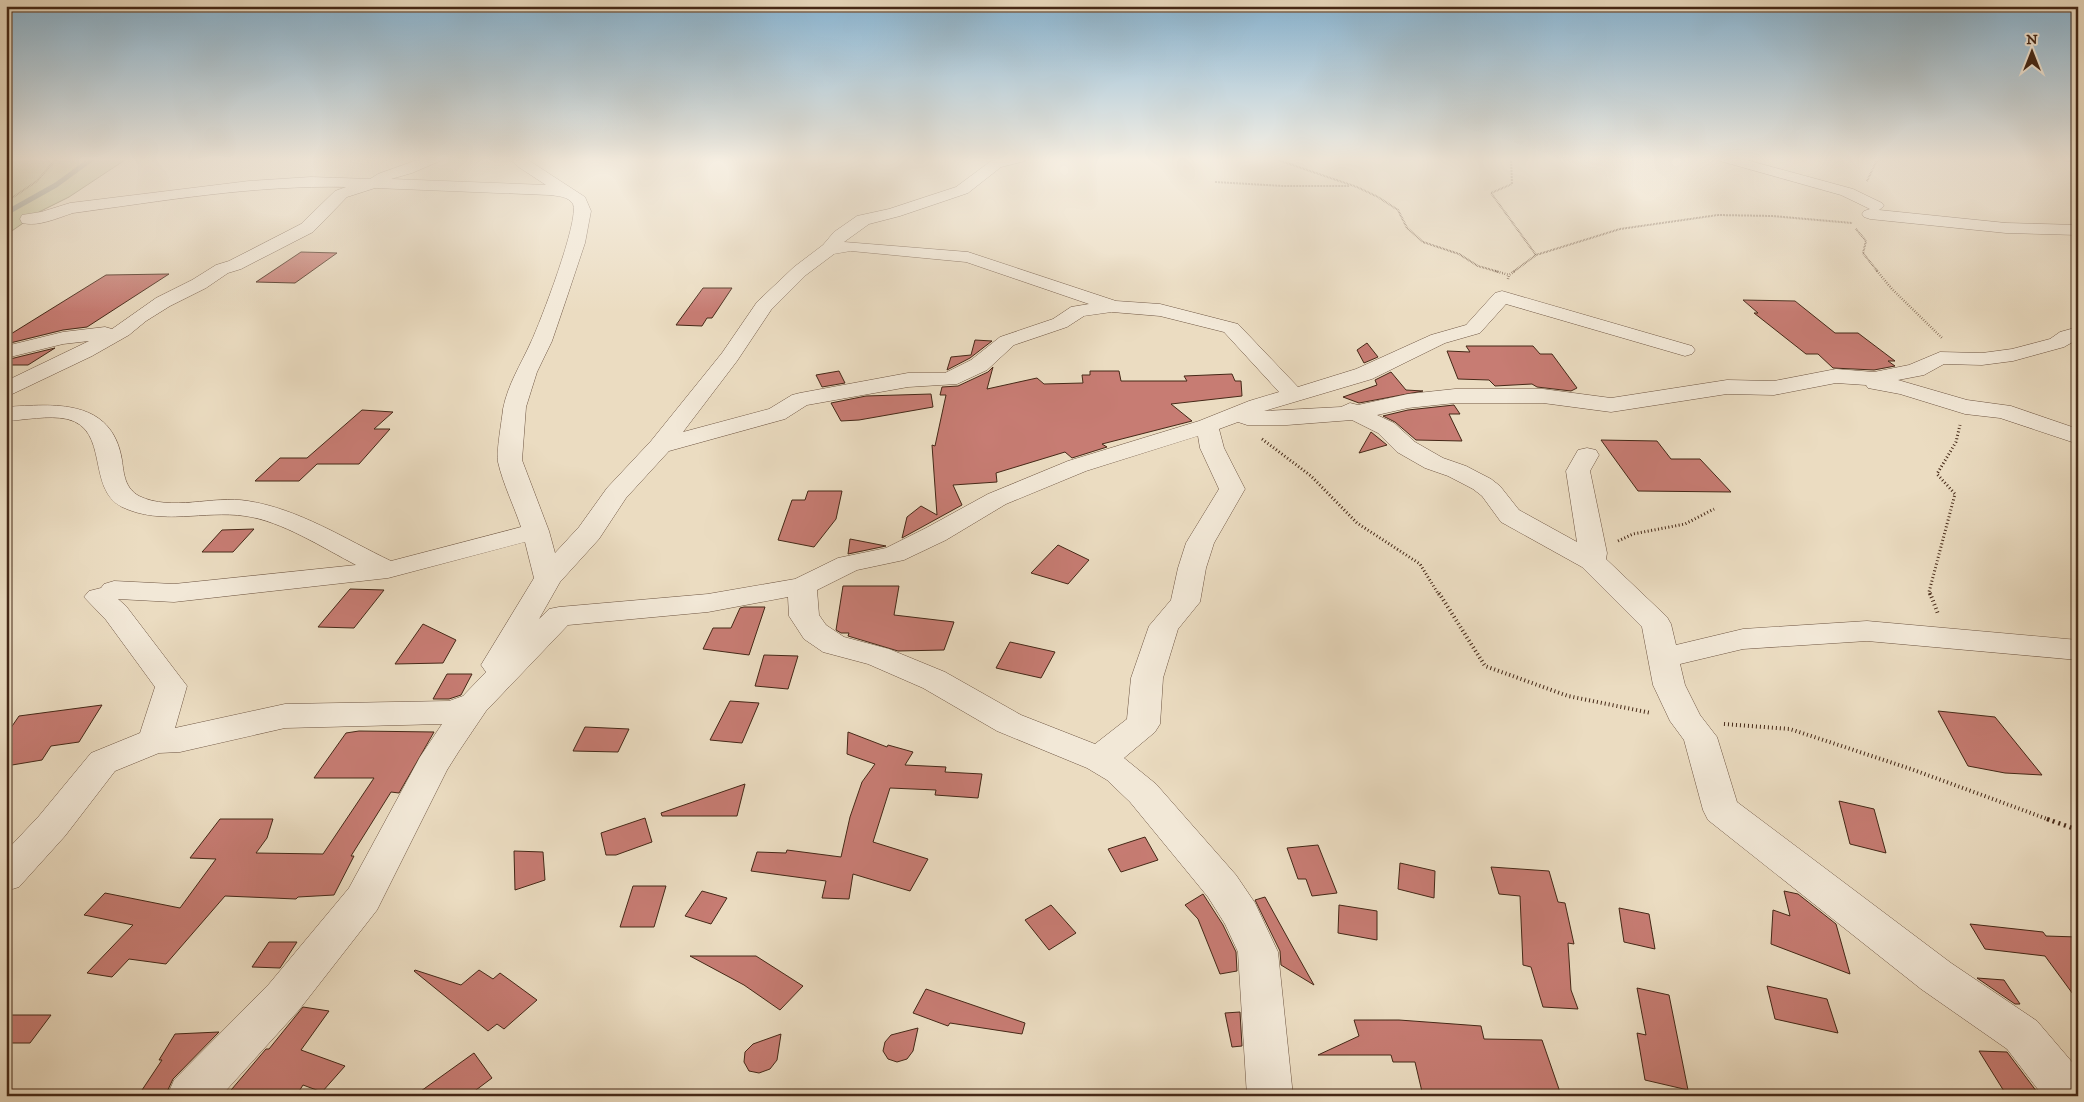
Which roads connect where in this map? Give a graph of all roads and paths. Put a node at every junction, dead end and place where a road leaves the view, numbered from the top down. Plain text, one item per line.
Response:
1 (66, 209) edge
2 (326, 209) edge
3 (582, 209) edge
4 (905, 209) edge
5 (1397, 209) edge
6 (1505, 209) edge
7 (1873, 210) joint
8 (28, 218) dead end
9 (1851, 223) junction
10 (2078, 230) edge
11 (829, 249) junction
12 (1536, 255) junction
13 (1506, 286) junction
14 (1112, 306) junction
15 (122, 331) junction
16 (2078, 333) edge
17 (1685, 350) dead end
18 (6, 352) edge
19 (1964, 360) junction
20 (1876, 383) dead end
21 (1321, 387) junction
22 (6, 390) edge
23 (1294, 395) junction
24 (1965, 407) junction
25 (1353, 413) junction
26 (6, 414) edge
27 (1219, 422) junction
28 (2078, 438) edge
29 (660, 446) junction
30 (1587, 455) dead end
31 (1714, 509) dead end
32 (536, 531) junction
33 (1592, 557) junction
34 (388, 570) junction
35 (548, 578) junction
36 (802, 586) junction
37 (1947, 638) junction
38 (2078, 650) edge
39 (1663, 658) junction
40 (474, 704) junction
41 (1687, 721) junction
42 (155, 741) junction
43 (1099, 759) junction
44 (2078, 830) edge
45 (6, 876) edge
46 (190, 1096) edge
47 (1270, 1096) edge
48 (2071, 1096) edge

1 - 8 street
2 - 15 street
3 - 32 street
4 - 11 street
5 - 13 path
6 - 12 path
7 - 9 path
7 - 10 street
9 - 12 path
9 - 19 path
11 - 14 street
11 - 29 street
12 - 13 path
13 - 17 street
13 - 21 street
14 - 23 street
14 - 29 street
15 - 18 street
15 - 22 street
16 - 19 street
19 - 25 street
20 - 24 street
21 - 23 street
21 - 25 street
23 - 27 street
24 - 28 street
24 - 37 path
25 - 27 street
25 - 33 street
26 - 34 street
27 - 36 street
27 - 41 path
27 - 43 street
29 - 35 street
30 - 33 street
31 - 33 path
32 - 34 street
32 - 35 street
33 - 39 street
34 - 42 street
35 - 40 street
36 - 40 street
36 - 43 street
37 - 38 street
37 - 39 street
39 - 41 street
40 - 42 street
40 - 46 street
41 - 44 path
41 - 48 street
42 - 45 street
43 - 47 street

